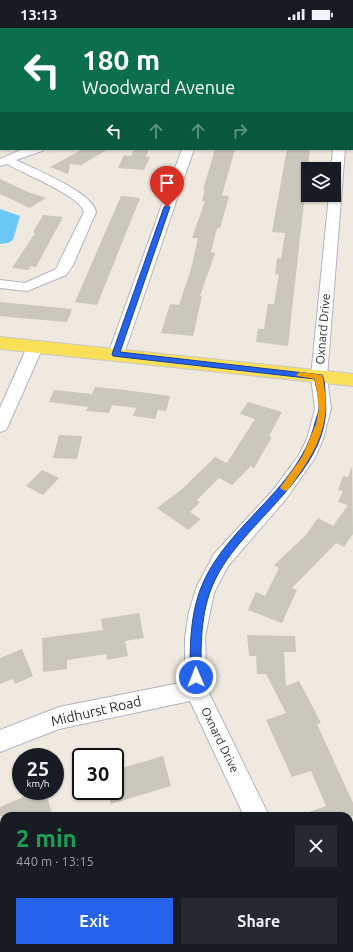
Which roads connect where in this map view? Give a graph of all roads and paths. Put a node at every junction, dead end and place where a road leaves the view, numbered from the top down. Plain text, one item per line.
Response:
1 (33, 150) edge
2 (188, 150) edge
3 (339, 150) edge
4 (4, 162) edge
5 (0, 284) edge
6 (0, 343) edge
7 (35, 347) junction
8 (116, 354) junction
9 (319, 377) junction
10 (353, 380) edge
11 (0, 426) edge
12 (196, 690) junction
13 (0, 742) edge
14 (255, 812) edge

1 - 4 street
2 - 8 street
3 - 9 street, Oxnard Drive
4 - 5 street
6 - 7 main road
7 - 8 main road
7 - 11 street
8 - 9 main road
9 - 10 main road
9 - 12 street, Oxnard Drive
12 - 13 street, Midhurst Road
12 - 14 street, Oxnard Drive

